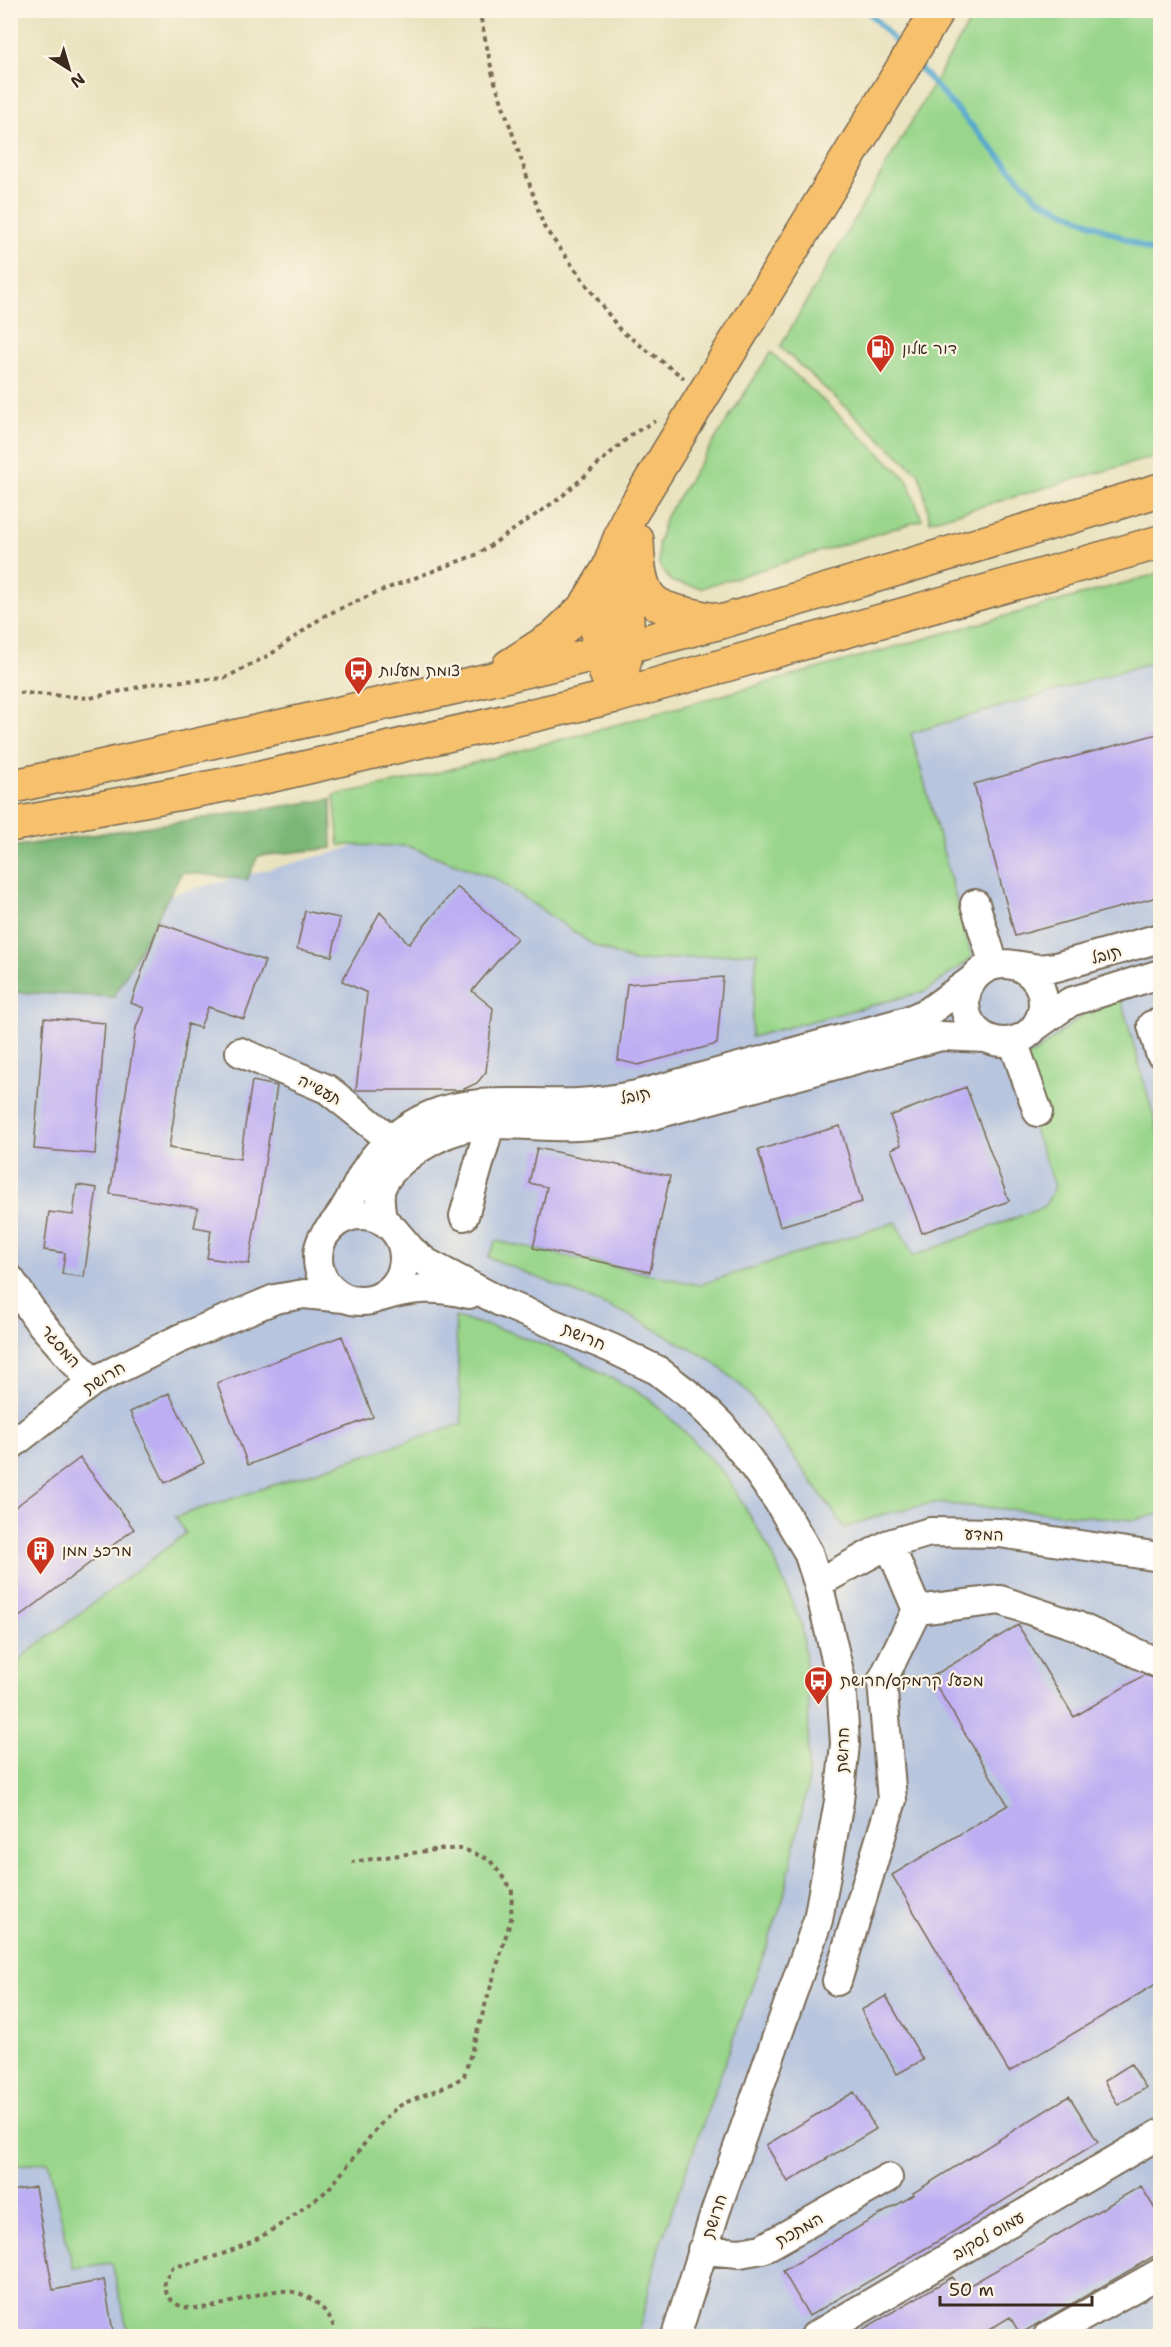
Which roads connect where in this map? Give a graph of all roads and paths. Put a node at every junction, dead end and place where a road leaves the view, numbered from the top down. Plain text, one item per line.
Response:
1 (479, 10) edge
2 (938, 10) edge
3 (705, 393) junction
4 (663, 417) dead end
5 (664, 458) junction
6 (1161, 490) edge
7 (637, 540) junction
8 (1161, 542) edge
9 (607, 571) junction
10 (721, 622) junction
11 (614, 649) junction
12 (488, 680) junction
13 (10, 692) edge
14 (616, 696) junction
15 (10, 787) edge
16 (10, 825) edge
17 (975, 904) dead end
18 (1161, 938) edge
19 (994, 970) junction
20 (1161, 974) edge
21 (1161, 1023) edge
22 (1012, 1035) junction
23 (240, 1052) dead end
24 (1161, 1053) edge
25 (1038, 1112) dead end
26 (490, 1125) junction
27 (391, 1140) junction
28 (464, 1216) dead end
29 (388, 1225) junction
30 (325, 1237) junction
31 (10, 1279) edge
32 (381, 1297) junction
33 (344, 1298) junction
34 (275, 1299) junction
35 (501, 1302) junction
36 (92, 1382) junction
37 (10, 1446) edge
38 (889, 1544) junction
39 (1161, 1557) edge
40 (818, 1583) junction
41 (917, 1610) junction
42 (1161, 1664) edge
43 (352, 1862) dead end
44 (837, 1981) dead end
45 (1161, 2134) edge
46 (888, 2178) dead end
47 (702, 2250) junction
48 (1161, 2273) edge
49 (334, 2337) edge
50 (676, 2337) edge
51 (815, 2337) edge
52 (1048, 2337) edge

1 - 3 path
2 - 3 main road
3 - 5 main road
4 - 13 path
5 - 7 main road
5 - 9 main road
6 - 10 main road
7 - 10 main road
7 - 11 main road
8 - 14 main road
9 - 11 main road
9 - 12 main road
10 - 11 main road
11 - 12 main road
11 - 14 main road
12 - 15 main road
14 - 16 main road
17 - 19 street
18 - 19 street, תובל
19 - 22 street
19 - 22 street
19 - 27 street, תובל
20 - 22 street
21 - 24 street
22 - 25 street
22 - 26 street, תובל
23 - 27 street, תעשייה
26 - 28 street
26 - 29 street, תובל
27 - 30 street, תובל
29 - 30 street
29 - 32 street
29 - 35 street, חרושת
30 - 33 street
30 - 34 street, חרושת
31 - 36 street, המסגר
32 - 33 street
32 - 35 street, חרושת
33 - 34 street, חרושת
34 - 36 street, חרושת
35 - 40 street, חרושת
36 - 37 street, חרושת
38 - 39 street, המדע
38 - 40 street, המדע
38 - 41 street
40 - 47 street, חרושת
41 - 42 street
41 - 44 street
43 - 49 path
45 - 51 street, עמוס לסקוב
46 - 47 street, המתכת
47 - 50 street, חרושת
48 - 52 street

